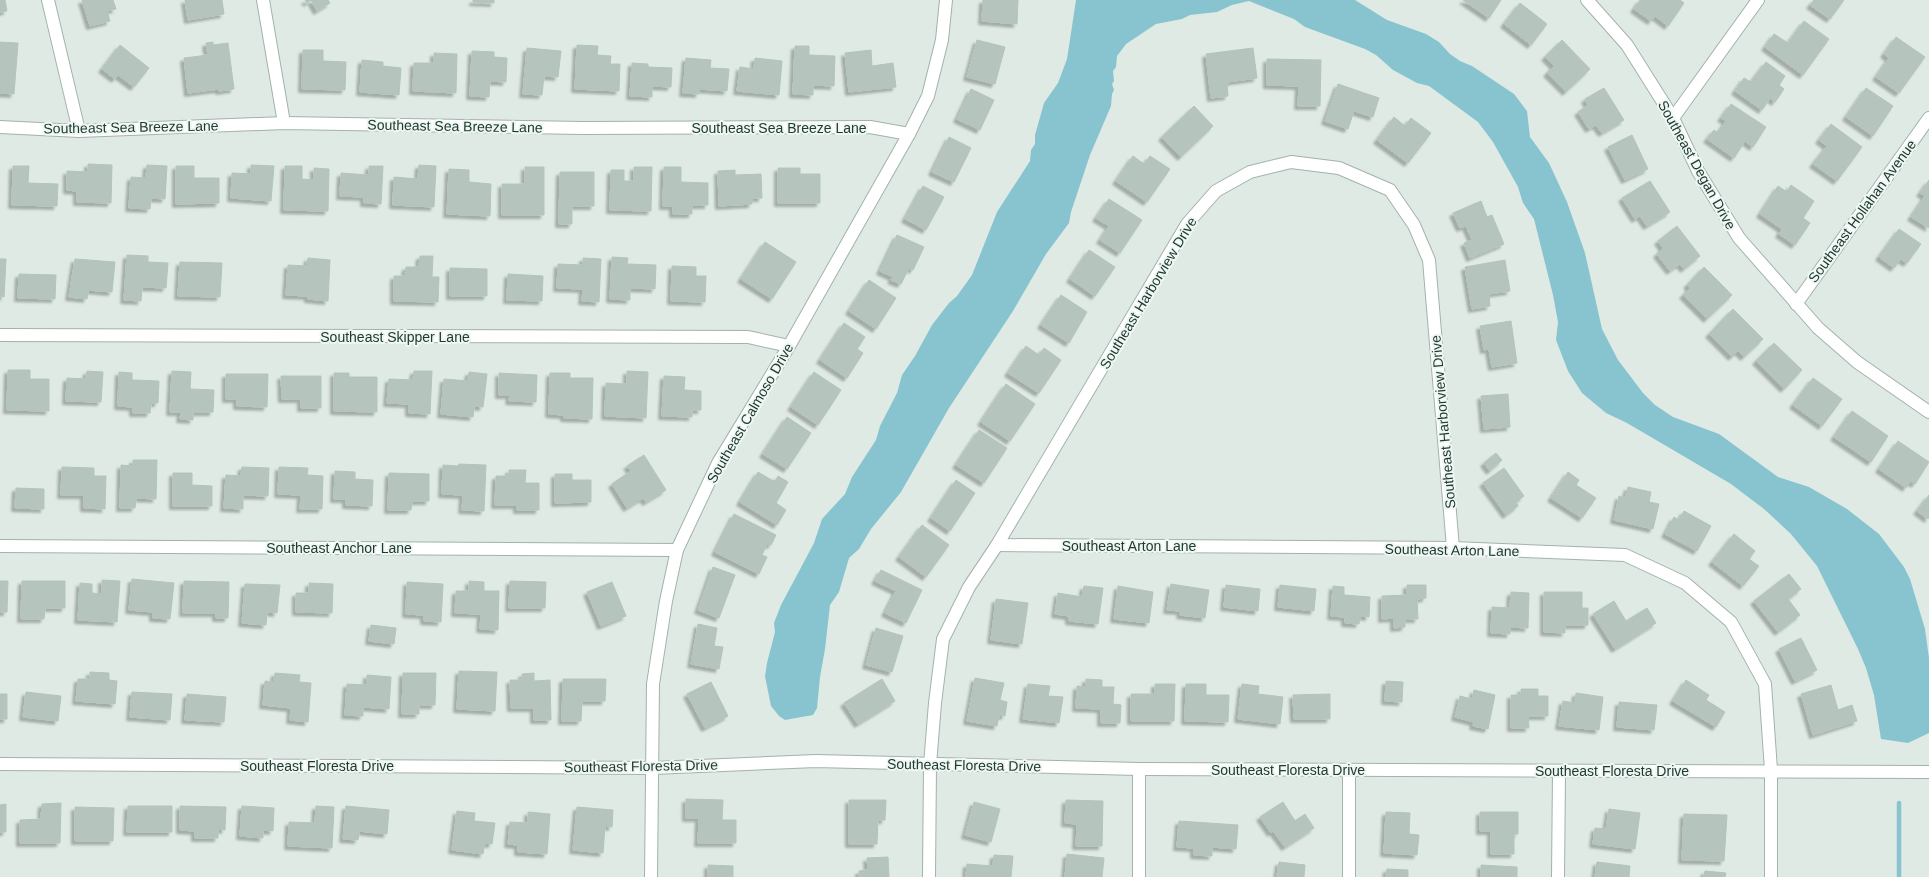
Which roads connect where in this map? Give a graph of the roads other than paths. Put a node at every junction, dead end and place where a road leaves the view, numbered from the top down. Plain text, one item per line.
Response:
1 (48, 0) edge
2 (263, 0) edge
3 (946, 0) edge
4 (1587, 0) edge
5 (1758, 0) edge
6 (1673, 118) junction
7 (1929, 118) edge
8 (284, 123) junction
9 (0, 127) edge
10 (79, 131) junction
11 (909, 134) junction
12 (1796, 304) junction
13 (0, 335) edge
14 (789, 346) junction
15 (1929, 412) edge
16 (997, 545) junction
17 (0, 546) edge
18 (1453, 548) junction
19 (677, 550) junction
20 (0, 764) edge
21 (930, 765) junction
22 (653, 768) junction
23 (1139, 769) junction
24 (1771, 770) junction
25 (1349, 771) junction
26 (1558, 772) junction
27 (1929, 772) edge
28 (651, 877) edge
29 (929, 877) edge
30 (1139, 877) edge
31 (1349, 877) edge
32 (1558, 877) edge
33 (1771, 877) edge

1 - 10 street
2 - 8 street
3 - 11 street, Southeast Calmoso Drive
4 - 6 street, Southeast Degan Drive
5 - 6 street
6 - 12 street, Southeast Degan Drive
7 - 12 street, Southeast Hollahan Avenue
8 - 10 street, Southeast Sea Breeze Lane
8 - 11 street, Southeast Sea Breeze Lane
9 - 10 street, Southeast Sea Breeze Lane
11 - 14 street, Southeast Calmoso Drive
12 - 15 street, Southeast Degan Drive
13 - 14 street, Southeast Skipper Lane
14 - 19 street, Southeast Calmoso Drive
16 - 18 street, Southeast Arton Lane
16 - 18 street, Southeast Harborview Drive
16 - 21 street, Southeast Harborview Drive
17 - 19 street, Southeast Anchor Lane
18 - 24 street, Southeast Arton Lane
19 - 22 street, Southeast Calmoso Drive
20 - 22 street, Southeast Floresta Drive
21 - 22 street, Southeast Floresta Drive
21 - 23 street, Southeast Floresta Drive
21 - 29 street, Southeast Harborview Drive
22 - 28 street, Southeast Calmoso Drive
23 - 25 street, Southeast Floresta Drive
23 - 30 street
24 - 26 street, Southeast Floresta Drive
24 - 27 street, Southeast Floresta Drive
24 - 33 street, Southeast Arton Lane
25 - 26 street, Southeast Floresta Drive
25 - 31 street
26 - 32 street

